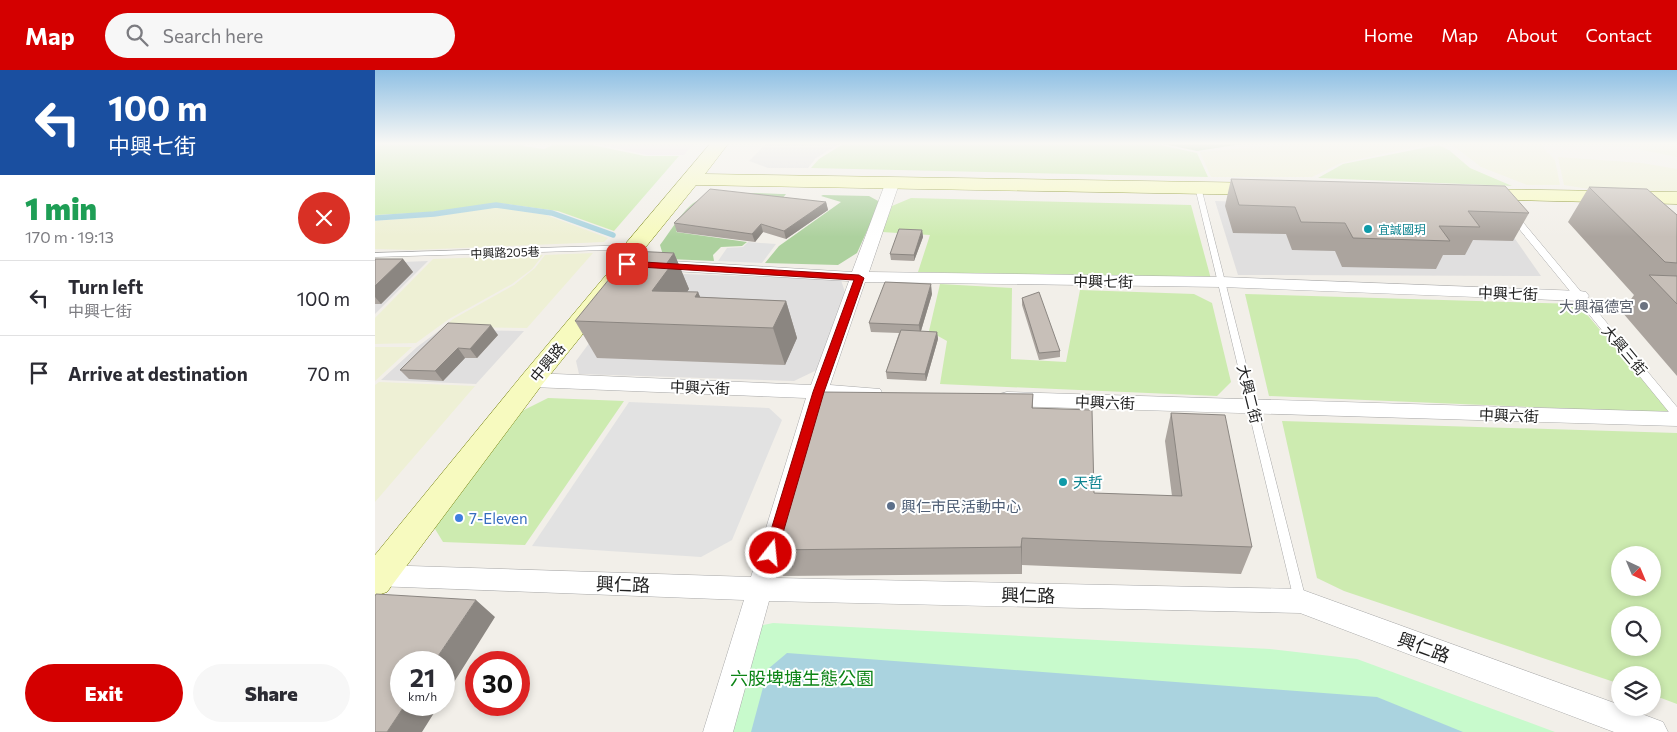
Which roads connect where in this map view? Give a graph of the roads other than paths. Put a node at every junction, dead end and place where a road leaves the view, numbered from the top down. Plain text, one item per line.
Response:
1 (695, 175) edge
2 (692, 179) junction
3 (893, 184) junction
4 (1198, 187) junction
5 (1287, 190) edge
6 (1456, 194) edge
7 (1632, 197) junction
8 (1677, 198) edge
9 (1502, 202) junction
10 (1647, 210) edge
11 (375, 255) edge
12 (631, 255) junction
13 (859, 278) junction
14 (1222, 282) junction
15 (1580, 296) junction
16 (532, 380) junction
17 (818, 392) junction
18 (887, 394) edge
19 (986, 398) edge
20 (1253, 408) junction
21 (1677, 414) edge
22 (1677, 420) edge
23 (377, 578) edge
24 (760, 589) junction
25 (1300, 601) junction
26 (718, 732) edge
27 (1653, 732) edge

1 - 2 street, 中興路
2 - 3 street
2 - 12 street, 中興路
3 - 4 street
3 - 13 street
4 - 5 street
4 - 14 lane, 大興二街
6 - 9 street
7 - 8 street
7 - 9 street
7 - 10 street
9 - 15 lane, 大興三街
11 - 12 lane, 中興路205巷
12 - 13 street, 中興七街
12 - 16 street, 中興路
13 - 14 street, 中興七街
13 - 17 street
14 - 15 street, 中興七街
14 - 20 lane, 大興二街
15 - 21 lane, 大興三街
16 - 17 street, 中興六街
16 - 23 street, 中興路
17 - 18 street, 中興六街
17 - 24 street
19 - 20 street, 中興六街
20 - 22 street, 中興六街
20 - 25 lane, 大興二街
23 - 24 street, 興仁路
24 - 25 street, 興仁路
24 - 26 street
25 - 27 street, 興仁路

